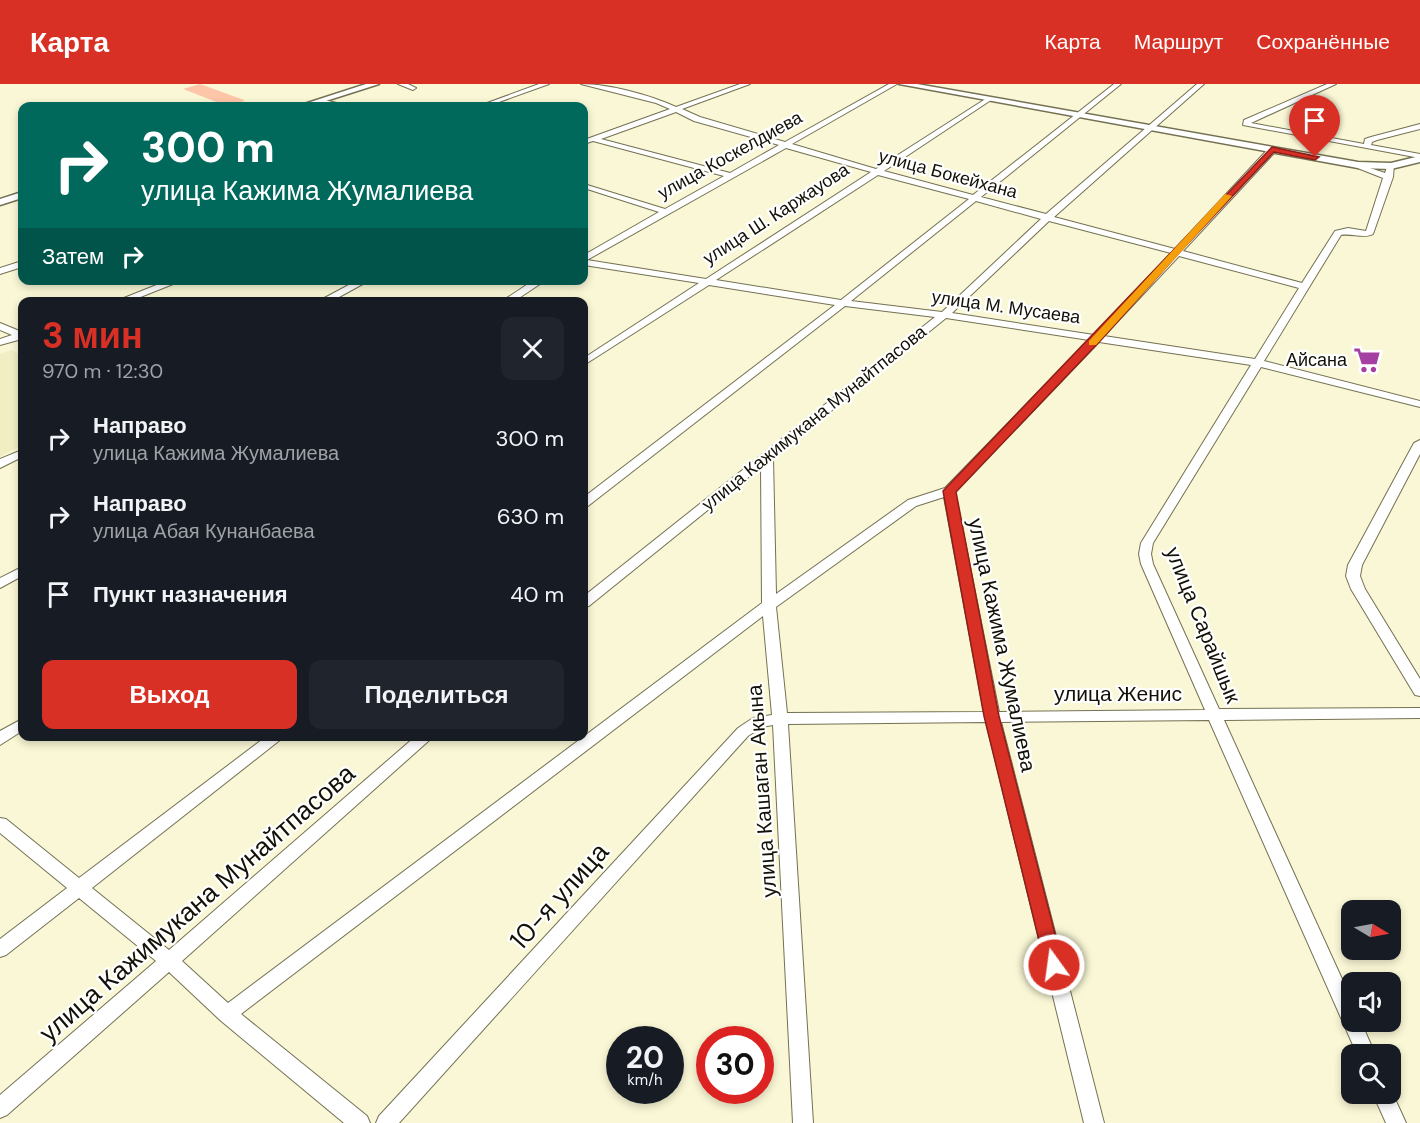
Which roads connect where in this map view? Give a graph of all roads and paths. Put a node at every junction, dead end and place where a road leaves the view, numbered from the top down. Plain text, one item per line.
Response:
1 (375, 84) edge
2 (401, 84) edge
3 (546, 84) edge
4 (584, 84) edge
5 (747, 84) edge
6 (894, 84) edge
7 (903, 84) edge
8 (1118, 84) edge
9 (1201, 84) edge
10 (1332, 84) edge
11 (413, 88) dead end
12 (989, 99) junction
13 (320, 101) junction
14 (316, 102) edge
15 (324, 102) edge
16 (494, 102) edge
17 (675, 109) junction
18 (1079, 114) junction
19 (1420, 126) edge
20 (1150, 127) junction
21 (594, 139) junction
22 (588, 141) edge
23 (786, 144) junction
24 (1367, 147) junction
25 (1272, 150) junction
26 (1420, 158) edge
27 (1358, 165) junction
28 (1391, 166) junction
29 (878, 172) junction
30 (730, 176) junction
31 (1389, 177) junction
32 (588, 187) edge
33 (18, 196) edge
34 (974, 198) junction
35 (0, 202) edge
36 (666, 212) junction
37 (1047, 218) junction
38 (1174, 252) junction
39 (588, 258) edge
40 (588, 261) edge
41 (18, 265) edge
42 (0, 272) edge
43 (708, 282) junction
44 (164, 285) edge
45 (356, 285) edge
46 (534, 285) edge
47 (1306, 287) junction
48 (132, 297) edge
49 (331, 297) edge
50 (513, 297) edge
51 (843, 303) junction
52 (944, 315) junction
53 (0, 326) edge
54 (18, 334) edge
55 (18, 337) edge
56 (1098, 337) junction
57 (0, 342) edge
58 (588, 359) edge
59 (1258, 363) junction
60 (1420, 404) edge
61 (1420, 443) edge
62 (18, 455) edge
63 (768, 456) junction
64 (0, 464) edge
65 (949, 491) junction
66 (588, 499) edge
67 (18, 573) edge
68 (0, 584) edge
69 (588, 600) edge
70 (769, 605) junction
71 (1420, 691) edge
72 (1420, 713) edge
73 (1214, 714) junction
74 (992, 716) junction
75 (780, 719) junction
76 (18, 727) edge
77 (0, 739) edge
78 (271, 741) edge
79 (421, 741) edge
80 (0, 824) edge
81 (79, 888) junction
82 (0, 949) edge
83 (168, 960) junction
84 (227, 1014) junction
85 (1362, 1044) edge
86 (1387, 1104) edge
87 (0, 1108) edge
88 (360, 1123) edge
89 (386, 1123) edge
90 (803, 1123) edge
91 (1094, 1123) edge
92 (1396, 1123) edge

1 - 13 street
2 - 11 street
3 - 16 street
4 - 17 street, улица Бокейхана
5 - 17 street
6 - 23 street, улица Коскелдиева
7 - 12 street
8 - 18 street
9 - 20 street, улица Кажимукана Мунайтпасова
10 - 24 street
12 - 18 street
12 - 29 street, улица Ш. Каржауова
13 - 14 street
13 - 15 street
17 - 21 street
17 - 23 street, улица Бокейхана
18 - 20 street
18 - 34 street
19 - 24 street
20 - 25 street
20 - 37 street, улица Кажимукана Мунайтпасова
21 - 22 street
21 - 30 street
23 - 29 street, улица Бокейхана
23 - 30 street, улица Коскелдиева
24 - 26 street
25 - 27 street
25 - 38 street
26 - 28 street
27 - 28 street
27 - 31 street
28 - 31 street
29 - 34 street, улица Бокейхана
29 - 43 street, улица Ш. Каржауова
30 - 36 street, улица Коскелдиева
31 - 47 street, улица Сарайшык
32 - 36 street
33 - 35 street
34 - 37 street, улица Бокейхана
34 - 51 street
36 - 39 street, улица Коскелдиева
37 - 38 street, улица Бокейхана
37 - 52 street, улица Кажимукана Мунайтпасова
38 - 47 street, улица Бокейхана
38 - 56 street
40 - 43 street, улица М. Мусаева
41 - 42 street
43 - 51 street, улица М. Мусаева
43 - 58 street, улица Ш. Каржауова
44 - 48 street
45 - 49 street
46 - 50 street
47 - 59 street, улица Сарайшык
51 - 52 street, улица М. Мусаева
51 - 66 street
52 - 56 street, улица М. Мусаева
52 - 63 street, улица Кажимукана Мунайтпасова
53 - 54 street
55 - 57 street
56 - 59 street, улица М. Мусаева
56 - 65 street
59 - 60 street, улица М. Мусаева
59 - 73 street, улица Сарайшык
61 - 71 street
62 - 64 street
63 - 69 street, улица Кажимукана Мунайтпасова
63 - 70 street, улица Кашаган Акына
65 - 70 street
65 - 74 street, улица Кажима Жумалиева
67 - 68 street
70 - 75 street, улица Кашаган Акына
70 - 84 street
72 - 73 street, улица Женис
73 - 74 street, улица Женис
73 - 85 street, улица Сарайшык
74 - 75 street, улица Женис
74 - 91 street, улица Кажима Жумалиева
75 - 89 street, 10-я улица
75 - 90 street, улица Кашаган Акына
76 - 77 street
78 - 81 street
79 - 83 street, улица Кажимукана Мунайтпасова
80 - 81 street
81 - 82 street
81 - 83 street
83 - 84 street
83 - 87 street, улица Кажимукана Мунайтпасова
84 - 88 street
86 - 92 street

